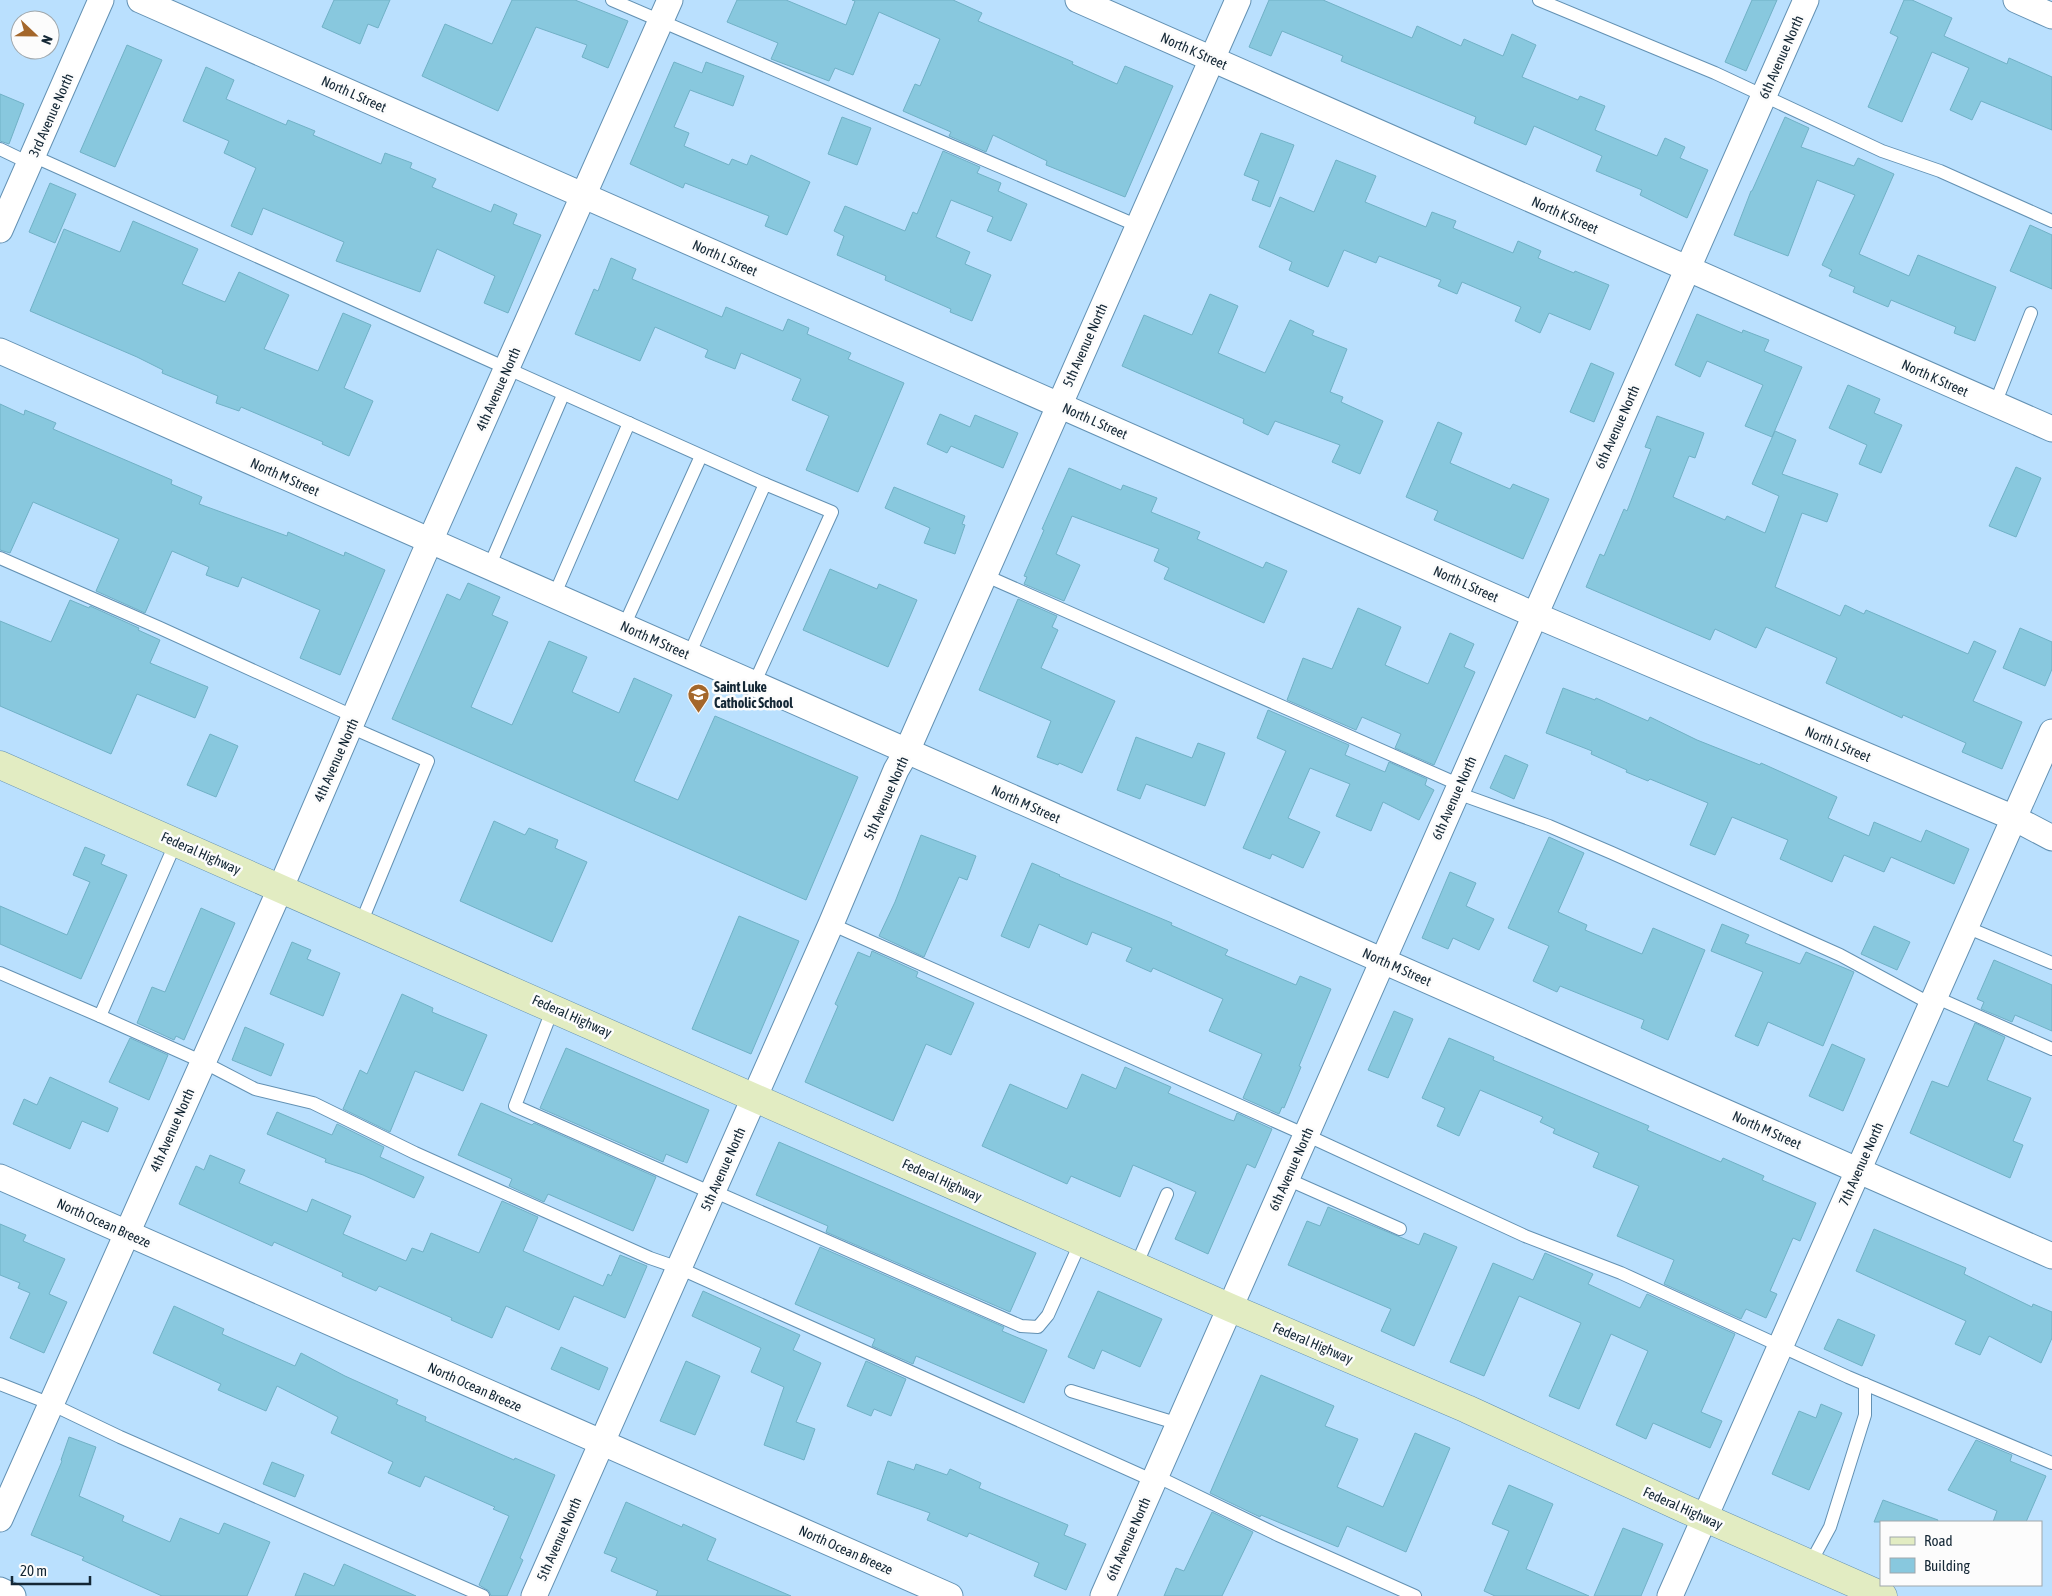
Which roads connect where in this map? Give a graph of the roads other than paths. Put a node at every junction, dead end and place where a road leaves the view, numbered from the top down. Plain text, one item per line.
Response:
1 (101, 0) edge
2 (140, 0) edge
3 (612, 0) edge
4 (1078, 0) edge
5 (1238, 0) edge
6 (1539, 0) edge
7 (1806, 0) edge
8 (2016, 0) edge
9 (665, 11) edge
10 (2052, 16) edge
11 (1212, 59) junction
12 (1764, 96) junction
13 (0, 150) edge
14 (31, 160) junction
15 (583, 195) junction
16 (2052, 221) edge
17 (1138, 226) junction
18 (0, 230) edge
19 (1687, 269) junction
20 (2032, 313) dead end
21 (0, 352) edge
22 (507, 368) junction
23 (564, 395) junction
24 (1995, 404) junction
25 (1059, 405) junction
26 (629, 423) junction
27 (2052, 430) edge
28 (701, 456) junction
29 (765, 484) junction
30 (431, 541) junction
31 (0, 558) edge
32 (489, 567) junction
33 (984, 576) junction
34 (554, 596) junction
35 (1535, 615) junction
36 (624, 626) junction
37 (689, 655) junction
38 (754, 684) junction
39 (352, 722) junction
40 (2052, 732) edge
41 (907, 751) junction
42 (0, 765) edge
43 (1458, 789) junction
44 (2014, 818) junction
45 (2052, 838) edge
46 (176, 842) junction
47 (281, 887) junction
48 (362, 923) junction
49 (831, 924) junction
50 (1966, 927) junction
51 (1382, 961) junction
52 (2052, 963) edge
53 (0, 973) edge
54 (1933, 1000) junction
55 (553, 1008) junction
56 (100, 1016) junction
57 (2052, 1049) edge
58 (202, 1062) junction
59 (754, 1097) junction
60 (1306, 1135) junction
61 (1858, 1170) junction
62 (0, 1178) edge
63 (1287, 1179) junction
64 (712, 1192) junction
65 (1166, 1194) dead end
66 (1400, 1229) dead end
67 (126, 1233) junction
68 (1080, 1241) junction
69 (2052, 1256) edge
70 (1136, 1266) junction
71 (679, 1268) junction
72 (1231, 1308) junction
73 (1781, 1346) junction
74 (0, 1384) edge
75 (1865, 1384) junction
76 (1071, 1391) dead end
77 (51, 1404) junction
78 (1179, 1424) junction
79 (602, 1442) junction
80 (2052, 1463) edge
81 (1155, 1478) junction
82 (1705, 1518) junction
83 (0, 1519) edge
84 (1810, 1564) junction
85 (0, 1590) edge
86 (13, 1596) edge
87 (483, 1596) edge
88 (534, 1596) edge
89 (950, 1596) edge
90 (1102, 1596) edge
91 (1415, 1596) edge
92 (1670, 1596) edge
93 (1884, 1596) edge

1 - 14 street, 3rd Avenue North
2 - 15 street, North L Street
3 - 9 lane
4 - 11 street, North K Street
5 - 11 street, 5th Avenue North
6 - 12 lane
7 - 12 street, 6th Avenue North
8 - 10 street
9 - 15 street, 4th Avenue North
9 - 17 lane
11 - 17 street, 5th Avenue North
11 - 19 street, North K Street
12 - 16 lane
12 - 19 street, 6th Avenue North
13 - 14 lane
14 - 18 street, 3rd Avenue North
14 - 22 lane
15 - 22 street, 4th Avenue North
15 - 25 street, North L Street
17 - 25 street, 5th Avenue North
19 - 24 street, North K Street
19 - 35 street, 6th Avenue North
20 - 24 lane
21 - 30 street, North M Street
22 - 23 lane
22 - 30 street, 4th Avenue North
23 - 26 lane
23 - 32 lane
24 - 27 street, North K Street
25 - 33 street, 5th Avenue North
25 - 35 street, North L Street
26 - 28 lane
26 - 34 lane
28 - 29 lane
28 - 36 lane
29 - 37 lane
29 - 38 lane
30 - 32 street, North M Street
30 - 39 street, 4th Avenue North
31 - 39 lane
32 - 34 street, North M Street
33 - 41 street, 5th Avenue North
33 - 43 lane
34 - 36 street, North M Street
35 - 43 street, 6th Avenue North
35 - 44 street, North L Street
36 - 37 street, North M Street
37 - 38 street, North M Street
38 - 41 street, North M Street
39 - 47 street, 4th Avenue North
39 - 48 lane
40 - 44 street, 7th Avenue North
41 - 49 street, 5th Avenue North
41 - 51 street, North M Street
42 - 46 main road, Federal Highway
43 - 51 street, 6th Avenue North
43 - 54 lane
44 - 45 street, North L Street
44 - 50 street, 7th Avenue North
46 - 47 main road, Federal Highway
46 - 56 lane
47 - 48 main road, Federal Highway
47 - 58 street, 4th Avenue North
48 - 55 main road, Federal Highway
49 - 59 street, 5th Avenue North
49 - 60 lane
50 - 52 lane
50 - 54 street, 7th Avenue North
51 - 60 street, 6th Avenue North
51 - 61 street, North M Street
53 - 56 lane
54 - 57 lane
54 - 61 street, 7th Avenue North
55 - 59 main road, Federal Highway
55 - 64 lane
56 - 58 lane
58 - 67 street, 4th Avenue North
58 - 71 lane
59 - 64 street, 5th Avenue North
59 - 68 main road, Federal Highway
60 - 63 street, 6th Avenue North
60 - 73 lane
61 - 69 street, North M Street
61 - 73 street, 7th Avenue North
62 - 67 street, North Ocean Breeze
63 - 66 lane
63 - 72 street, 6th Avenue North
64 - 68 lane
64 - 71 street, 5th Avenue North
65 - 70 lane
67 - 77 street, 4th Avenue North
67 - 79 street, North Ocean Breeze
68 - 70 main road, Federal Highway
70 - 72 main road, Federal Highway
71 - 79 street, 5th Avenue North
71 - 81 lane
72 - 78 street, 6th Avenue North
72 - 82 main road, Federal Highway
73 - 75 lane
73 - 82 street, 7th Avenue North
74 - 77 lane
75 - 80 lane
75 - 84 lane
76 - 78 lane
77 - 83 street, 4th Avenue North
77 - 87 lane
78 - 81 street, 6th Avenue North
79 - 88 street, 5th Avenue North
79 - 89 street, North Ocean Breeze
81 - 90 street, 6th Avenue North
81 - 91 lane
82 - 84 main road, Federal Highway
82 - 92 street, 7th Avenue North
84 - 93 main road, Federal Highway
85 - 86 street

